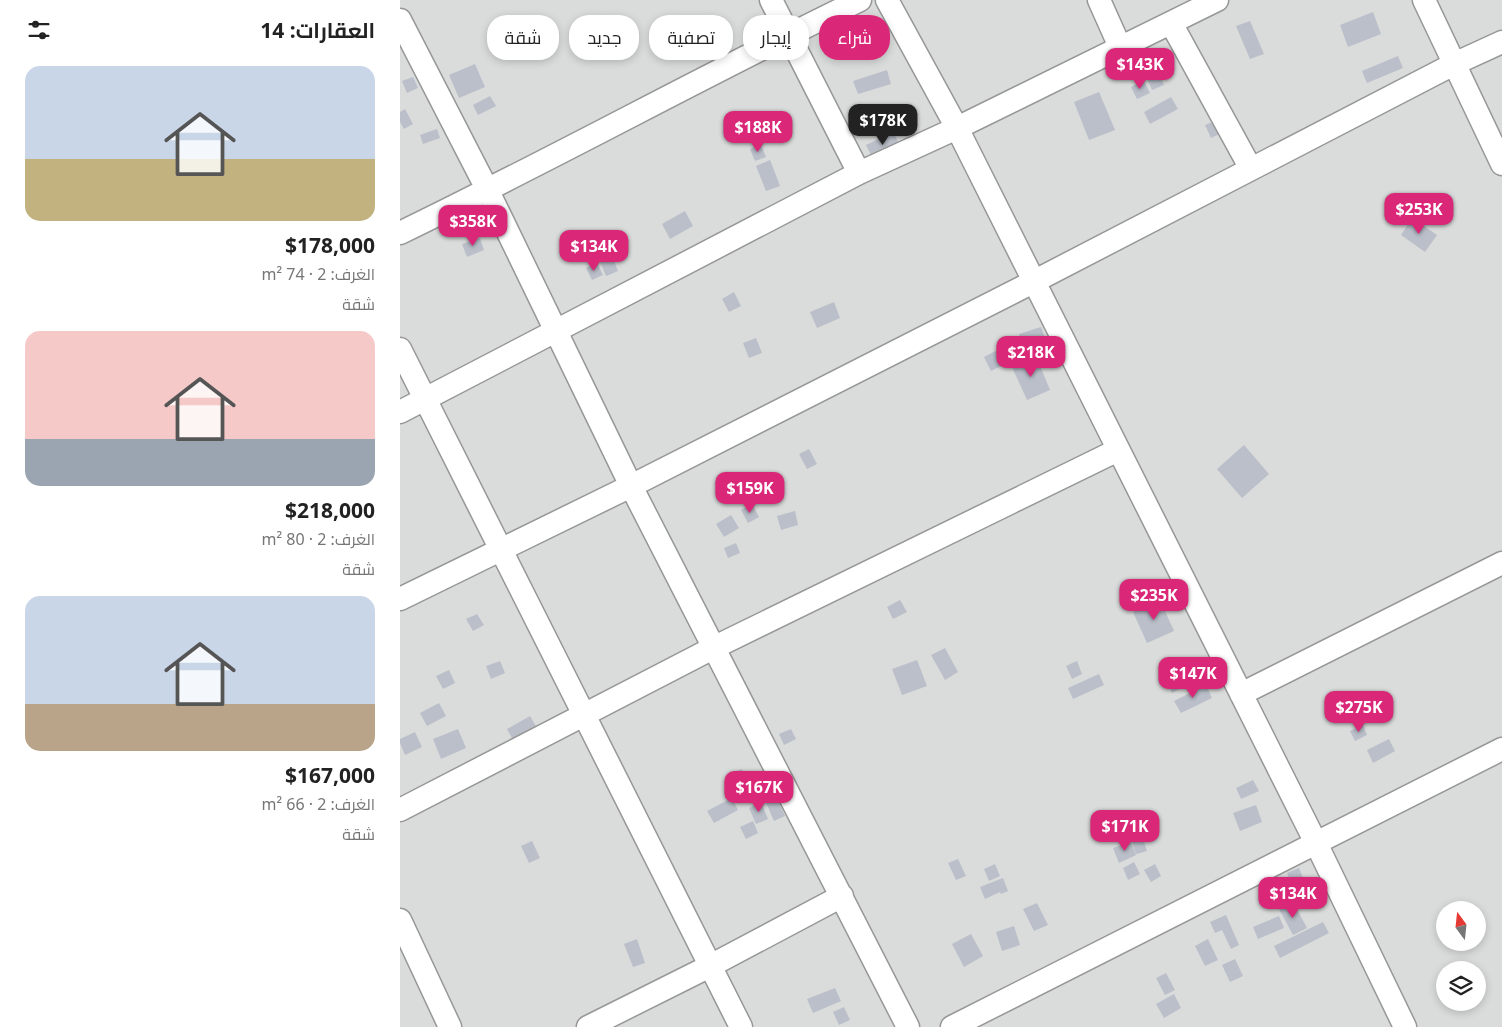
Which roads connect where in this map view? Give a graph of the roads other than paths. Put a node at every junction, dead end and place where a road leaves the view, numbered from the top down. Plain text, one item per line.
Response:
1 (771, 0) edge
2 (860, 0) edge
3 (887, 0) edge
4 (1099, 0) edge
5 (1424, 0) edge
6 (1210, 2) edge
7 (778, 15) edge
8 (400, 20) edge
9 (1171, 22) junction
10 (809, 25) edge
11 (1502, 42) edge
12 (1120, 47) junction
13 (743, 58) edge
14 (801, 60) edge
15 (1454, 64) junction
16 (956, 128) junction
17 (1502, 164) edge
18 (1251, 169) junction
19 (859, 173) junction
20 (488, 191) junction
21 (400, 234) edge
22 (1033, 282) junction
23 (556, 331) junction
24 (400, 349) edge
25 (425, 399) junction
26 (400, 412) edge
27 (1118, 450) junction
28 (631, 486) junction
29 (501, 549) junction
30 (1502, 564) edge
31 (400, 599) edge
32 (715, 647) junction
33 (1241, 694) junction
34 (584, 714) junction
35 (1502, 749) edge
36 (400, 810) edge
37 (1316, 843) junction
38 (842, 896) junction
39 (400, 920) edge
40 (710, 966) junction
41 (450, 1027) edge
42 (588, 1027) edge
43 (741, 1027) edge
44 (908, 1027) edge
45 (952, 1027) edge
46 (1405, 1027) edge

1 - 7 street
2 - 10 street
3 - 16 street
4 - 12 street
5 - 15 street
6 - 9 street
8 - 20 street
9 - 12 street
9 - 18 street
11 - 15 street
12 - 16 street
13 - 20 street
14 - 19 street
15 - 17 street
15 - 18 street
16 - 19 street
16 - 22 street
18 - 22 street
19 - 23 street
20 - 21 street
20 - 23 street
22 - 27 street
22 - 28 street
23 - 25 street
23 - 28 street
24 - 25 street
25 - 26 street
25 - 29 street
27 - 32 street
27 - 33 street
28 - 29 street
28 - 32 street
29 - 31 street
29 - 34 street
30 - 33 street
32 - 34 street
32 - 38 street
33 - 37 street
34 - 36 street
34 - 40 street
35 - 37 street
37 - 45 street
37 - 46 street
38 - 40 street
38 - 44 street
39 - 41 street
40 - 42 street
40 - 43 street

